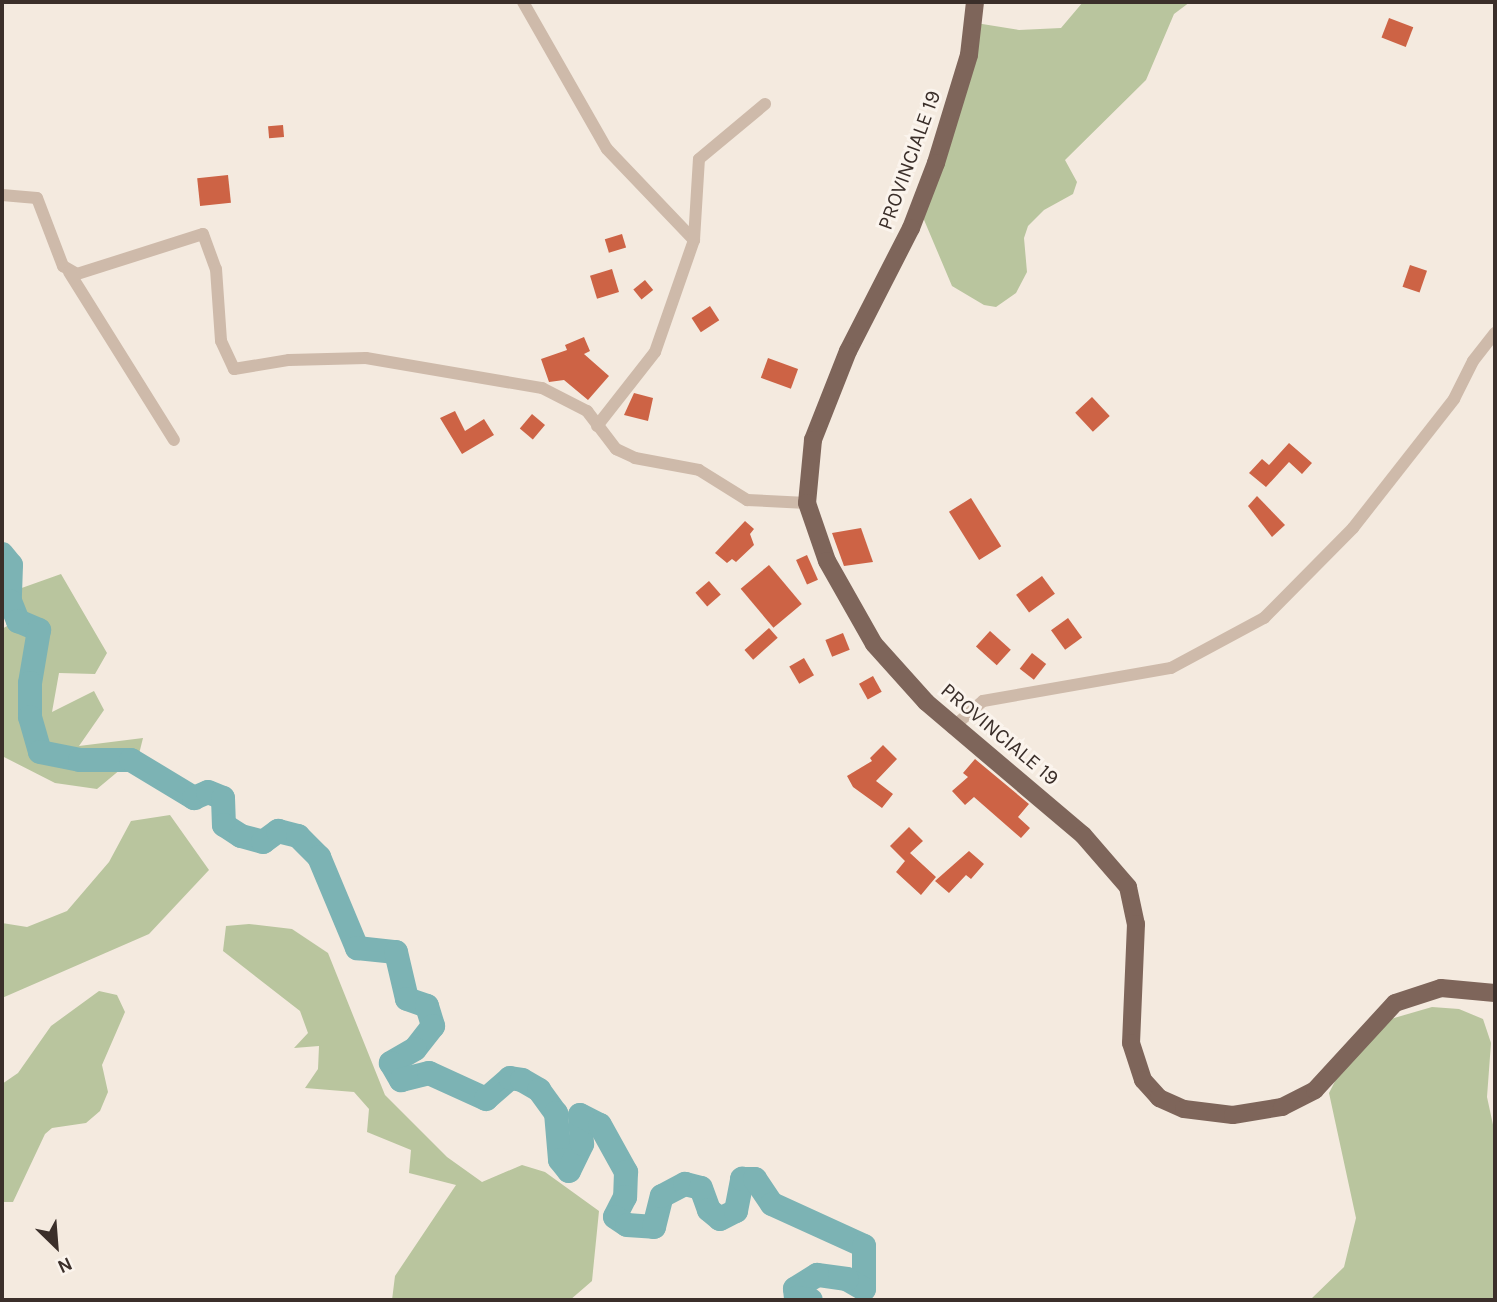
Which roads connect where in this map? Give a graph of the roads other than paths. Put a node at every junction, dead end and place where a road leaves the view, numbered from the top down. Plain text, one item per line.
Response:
1 (523, 2) edge
2 (975, 2) edge
3 (765, 104) dead end
4 (2, 195) edge
5 (695, 240) junction
6 (69, 272) junction
7 (1495, 333) edge
8 (597, 426) junction
9 (174, 440) dead end
10 (807, 503) junction
11 (952, 728) junction
12 (1495, 993) edge

1 - 5 street
2 - 10 main road, PROVINCIALE 19
3 - 5 street
4 - 6 street
5 - 8 street
6 - 8 street
6 - 9 street
7 - 11 street
8 - 10 street
10 - 11 main road, PROVINCIALE 19
11 - 12 main road, PROVINCIALE 19

